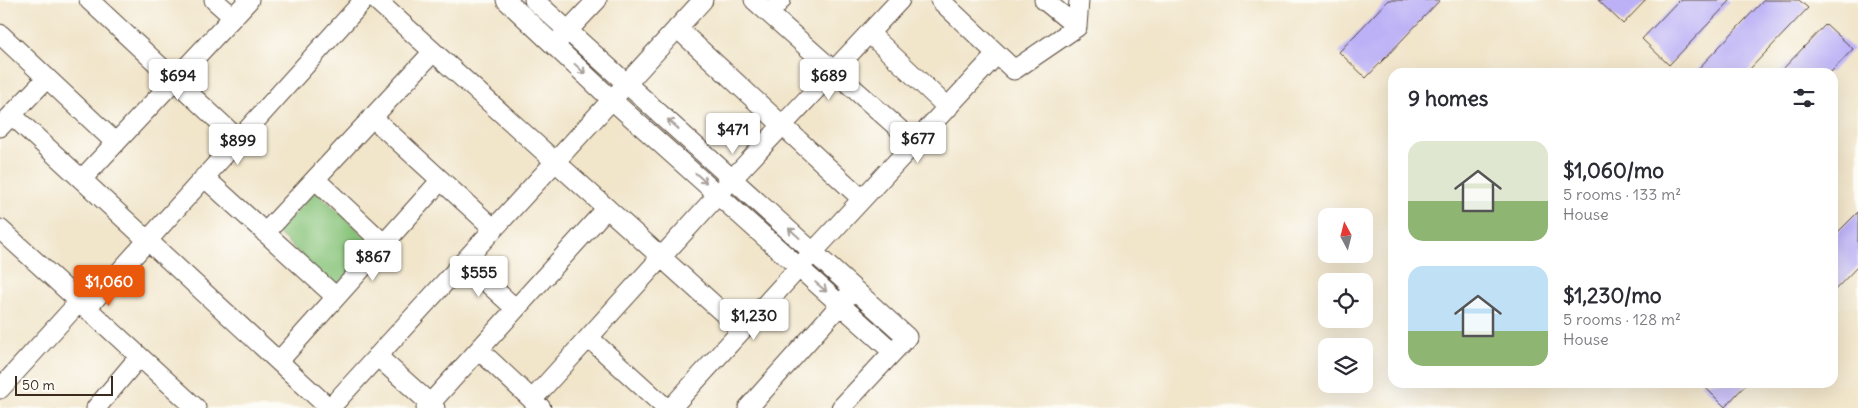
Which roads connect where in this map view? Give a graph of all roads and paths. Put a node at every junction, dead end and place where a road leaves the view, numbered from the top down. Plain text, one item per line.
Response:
1 (89, 0) edge
2 (214, 0) edge
3 (249, 0) edge
4 (364, 0) edge
5 (376, 0) edge
6 (506, 0) edge
7 (534, 0) edge
8 (597, 0) edge
9 (703, 0) edge
10 (754, 0) edge
11 (900, 0) edge
12 (940, 0) edge
13 (1044, 0) edge
14 (1079, 0) edge
15 (775, 6) edge
16 (233, 17) junction
17 (1077, 27) junction
18 (677, 28) junction
19 (569, 31) junction
20 (868, 33) junction
21 (0, 34) edge
22 (554, 45) junction
23 (433, 52) junction
24 (997, 54) junction
25 (834, 70) junction
26 (47, 78) junction
27 (174, 80) junction
28 (626, 83) junction
29 (611, 99) junction
30 (948, 108) junction
31 (372, 117) junction
32 (6, 121) edge
33 (782, 126) junction
34 (238, 139) junction
35 (116, 143) junction
36 (915, 143) junction
37 (555, 161) junction
38 (204, 177) junction
39 (734, 178) junction
40 (82, 179) junction
41 (315, 180) junction
42 (441, 180) junction
43 (719, 194) junction
44 (862, 199) junction
45 (607, 208) junction
46 (493, 228) junction
47 (0, 229) edge
48 (265, 233) junction
49 (148, 240) junction
50 (384, 244) junction
51 (0, 245) edge
52 (814, 251) junction
53 (662, 258) junction
54 (464, 262) junction
55 (798, 268) junction
56 (855, 289) junction
57 (336, 297) junction
58 (841, 304) junction
59 (79, 307) junction
60 (516, 309) junction
61 (742, 330) junction
62 (589, 338) junction
63 (479, 350) junction
64 (893, 352) junction
65 (377, 356) junction
66 (136, 361) junction
67 (279, 361) junction
68 (0, 389) edge
69 (537, 404) edge
70 (430, 407) edge
71 (96, 408) edge
72 (178, 408) edge
73 (196, 408) edge
74 (330, 408) edge
75 (666, 408) edge
76 (671, 408) edge
77 (748, 408) edge
78 (841, 408) edge

1 - 27 street
2 - 16 street
3 - 16 street
4 - 34 street
5 - 23 street
6 - 22 street
7 - 19 street
8 - 19 street
9 - 18 street
10 - 15 street
11 - 20 street
12 - 24 street
13 - 17 street
14 - 17 street
15 - 25 street
16 - 27 street
17 - 24 street
18 - 28 street
18 - 33 street
19 - 22 street
19 - 28 street
20 - 25 street
20 - 30 street
21 - 26 street
22 -> 29 street
23 - 31 street
23 - 37 street
24 - 30 street
25 - 33 street
25 - 36 street
26 - 32 street
26 - 35 street
27 - 34 street
27 - 35 street
28 - 29 street
39 -> 28 street
29 - 37 street
29 -> 43 street
30 - 36 street
31 - 41 street
31 - 42 street
32 - 40 street
33 - 39 street
33 - 44 street
34 - 38 street
35 - 40 street
36 - 44 street
37 - 45 street
37 - 46 street
38 - 48 street
38 - 49 street
39 - 43 street
52 -> 39 street
40 - 49 street
41 - 48 street
41 - 50 street
42 - 46 street
42 - 50 street
43 - 53 street
43 - 55 street
44 - 52 street
45 - 53 street
45 - 60 street
46 - 54 street
47 - 59 street
48 - 57 street
49 - 59 street
49 - 67 street
50 - 57 street
51 - 59 street
52 - 55 street
52 - 56 street
53 - 61 street
53 - 62 street
54 - 60 street
54 - 65 street
55 -> 58 street
55 - 61 street
56 - 58 street
56 - 64 street
57 - 67 street
58 - 64 street
58 - 77 street
59 - 66 street
59 - 68 street
60 - 63 street
61 - 76 street
62 - 69 street
62 - 75 street
63 - 69 street
63 - 70 street
64 - 78 street
65 - 70 street
65 - 74 street
66 - 71 street
66 - 72 street
66 - 73 street
67 - 74 street

